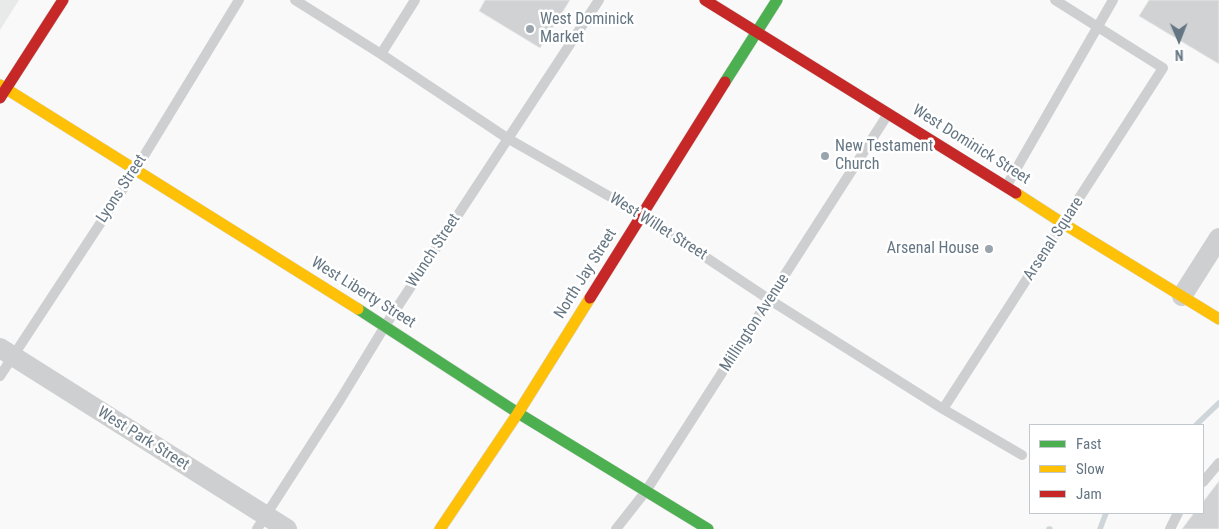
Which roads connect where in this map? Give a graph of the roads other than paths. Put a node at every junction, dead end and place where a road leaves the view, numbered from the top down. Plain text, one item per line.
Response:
1 (62, 0) edge
2 (239, 0) edge
3 (295, 0) edge
4 (415, 0) edge
5 (599, 0) edge
6 (705, 0) edge
7 (777, 0) edge
8 (1056, 0) edge
9 (1113, 0) edge
10 (1098, 26) junction
11 (756, 33) junction
12 (381, 54) junction
13 (2, 90) edge
14 (889, 113) junction
15 (507, 138) junction
16 (136, 170) junction
17 (1006, 186) junction
18 (642, 214) junction
19 (1064, 224) junction
20 (1219, 238) edge
21 (1182, 296) junction
22 (770, 300) junction
23 (1219, 319) edge
24 (385, 326) junction
25 (6, 352) edge
26 (0, 376) edge
27 (943, 409) junction
28 (518, 413) junction
29 (1022, 454) dead end
30 (1219, 463) edge
31 (1204, 481) edge
32 (646, 491) junction
33 (1178, 514) edge
34 (262, 522) edge
35 (287, 529) edge
36 (440, 529) edge
37 (616, 529) edge
38 (708, 529) edge
39 (1170, 529) edge

1 - 13 street
2 - 16 lane, Lyons Street
3 - 12 lane, West Willet Street
4 - 12 lane
5 - 15 lane, Wunch Street
6 - 11 street, West Dominick Street
7 - 11 street, North Jay Street
8 - 10 lane
9 - 10 lane
10 - 17 lane
10 - 19 lane, Arsenal Square
11 - 14 street, West Dominick Street
11 - 18 street, North Jay Street
12 - 15 lane, West Willet Street
13 - 16 street, West Liberty Street
14 - 17 street, West Dominick Street
14 - 22 lane, Millington Avenue
15 - 18 lane, West Willet Street
15 - 24 lane, Wunch Street
16 - 24 street, West Liberty Street
16 - 25 lane, Lyons Street
17 - 19 street, West Dominick Street
18 - 22 lane, West Willet Street
18 - 28 street, North Jay Street
19 - 21 street, West Dominick Street
19 - 27 lane, Arsenal Square
20 - 21 street
21 - 23 street, West Dominick Street
22 - 27 lane, West Willet Street
22 - 32 lane, Millington Avenue
24 - 28 street, West Liberty Street
24 - 34 lane, Wunch Street
25 - 26 lane, Lyons Street
25 - 34 street, West Park Street
27 - 29 lane, West Willet Street
28 - 32 street, West Liberty Street
28 - 36 street, North Jay Street
30 - 31 lane
32 - 37 lane, Millington Avenue
32 - 38 street, West Liberty Street
33 - 39 lane
34 - 35 street, West Park Street

